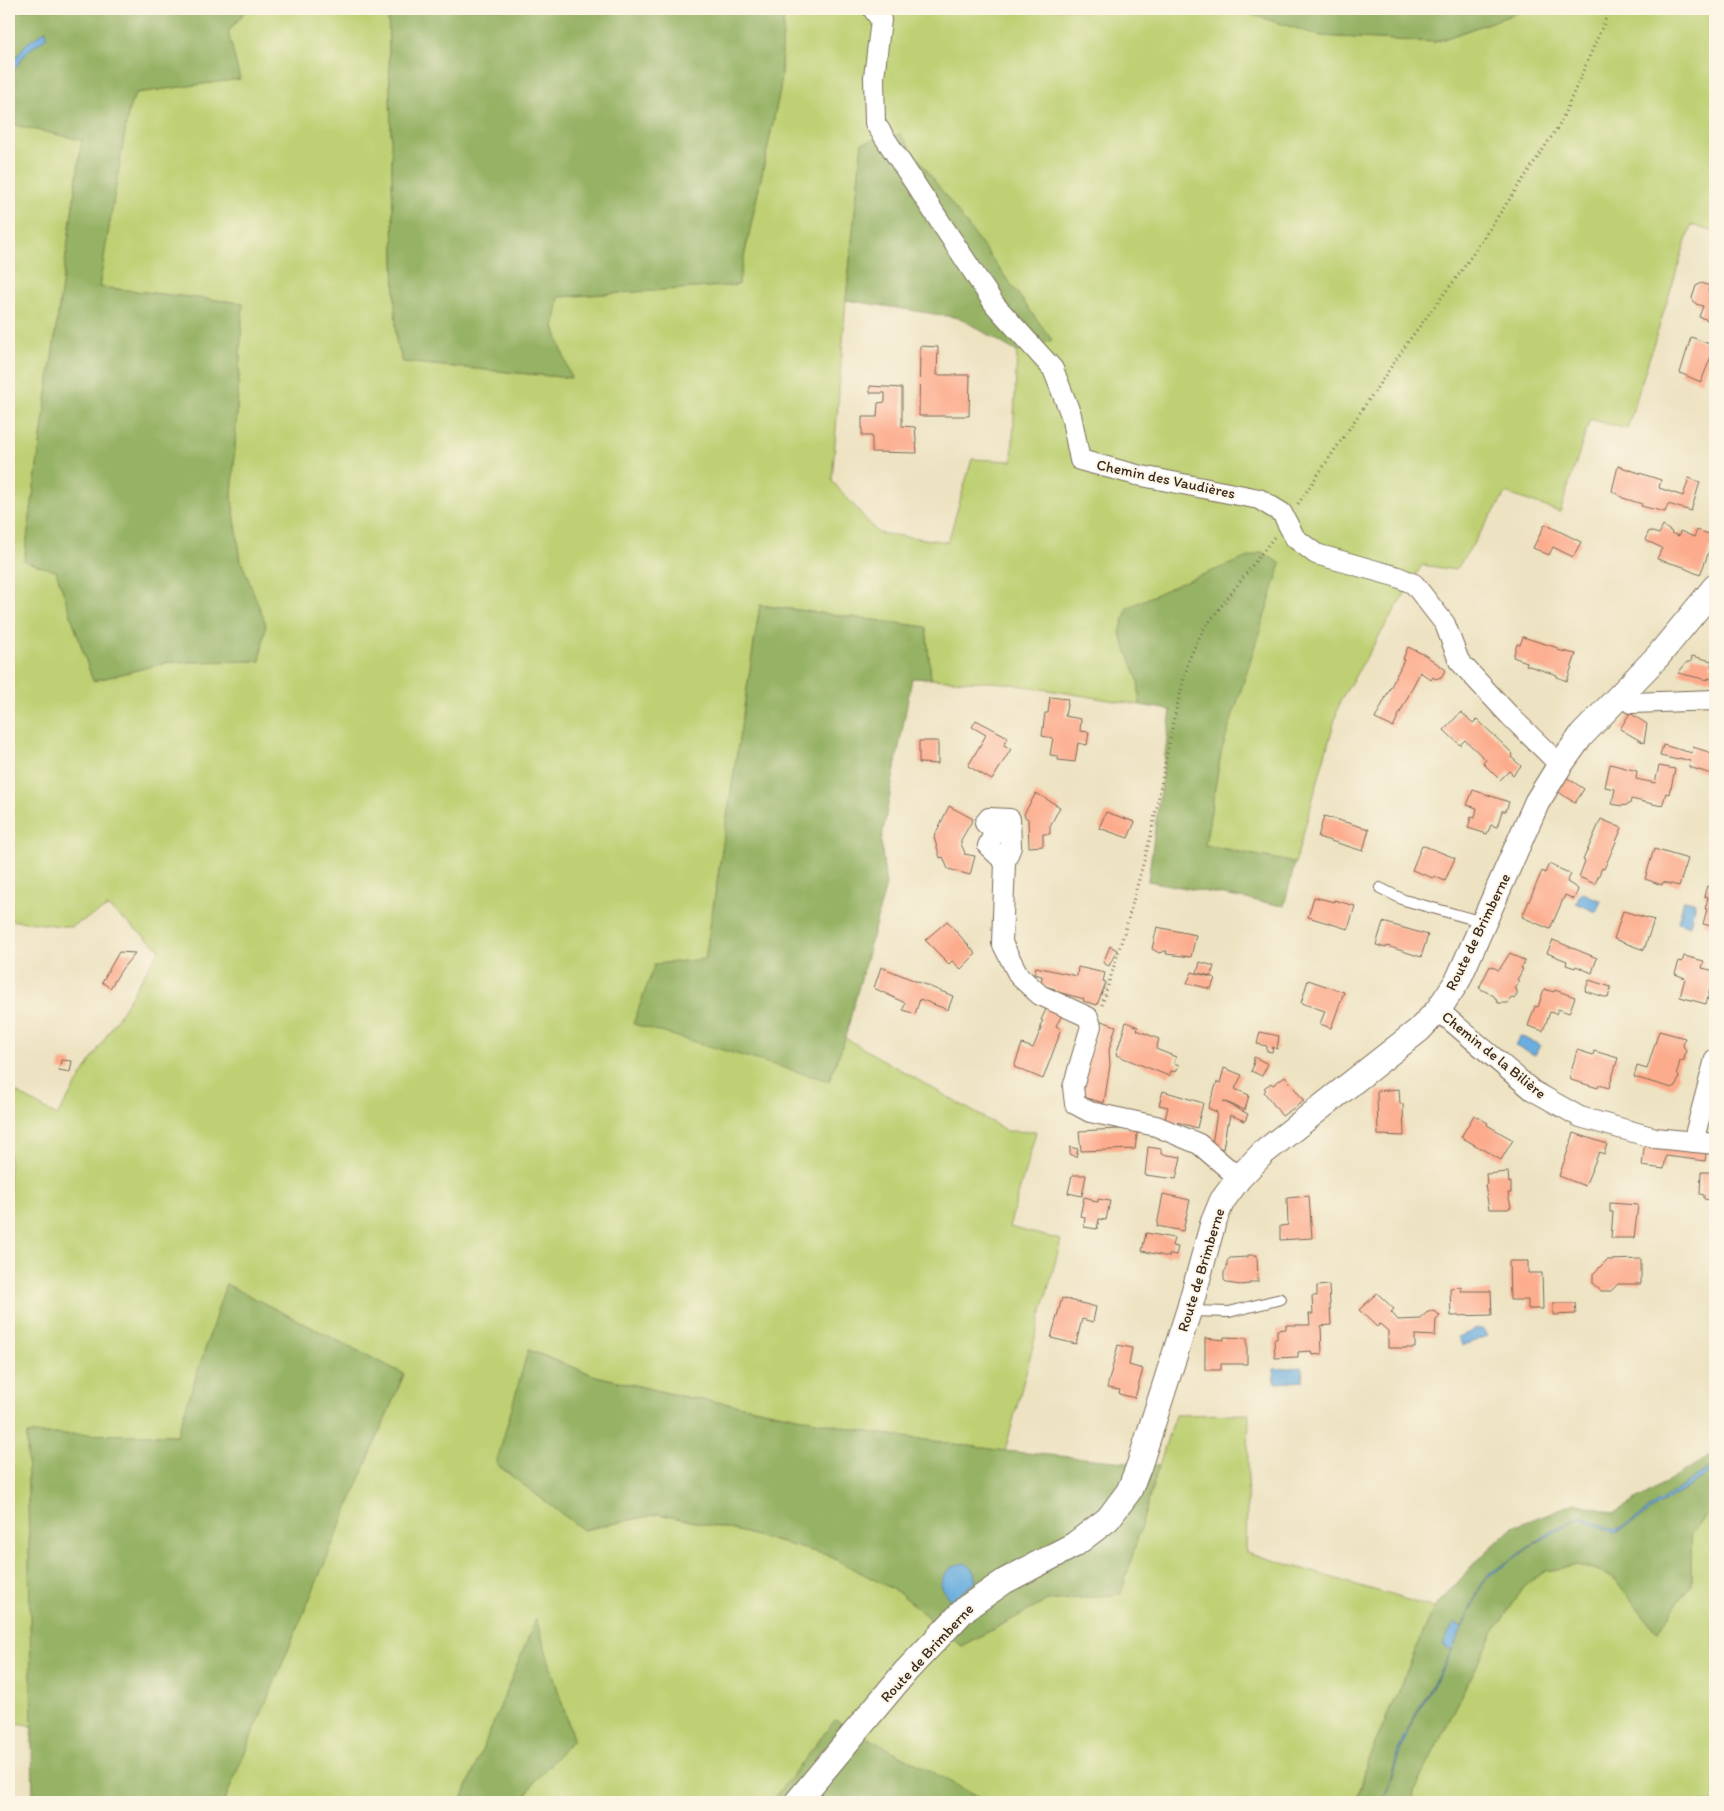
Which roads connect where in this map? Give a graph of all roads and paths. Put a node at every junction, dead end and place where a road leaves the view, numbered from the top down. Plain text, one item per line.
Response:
1 (873, 9) edge
2 (1610, 9) edge
3 (1286, 521) junction
4 (1715, 587) edge
5 (1620, 697) junction
6 (1715, 700) edge
7 (1560, 765) junction
8 (1005, 862) dead end
9 (1380, 888) dead end
10 (1484, 923) junction
11 (1438, 1010) junction
12 (1100, 1014) dead end
13 (1715, 1059) edge
14 (1693, 1142) junction
15 (1715, 1144) edge
16 (1239, 1178) junction
17 (1281, 1300) dead end
18 (1189, 1310) junction
19 (797, 1802) edge

1 - 3 street, Chemin des Vaudières
2 - 3 path
3 - 7 street, Chemin des Vaudières
3 - 12 path
4 - 5 street, Route de Brimberne
5 - 6 street
5 - 7 street, Route de Brimberne
7 - 10 street, Route de Brimberne
8 - 16 street
9 - 10 lane
10 - 11 street, Route de Brimberne
11 - 14 street, Chemin de la Bilière
11 - 16 street, Route de Brimberne
13 - 14 street
14 - 15 street, Chemin de la Bilière
16 - 18 street, Route de Brimberne
17 - 18 lane
18 - 19 street, Route de Brimberne

